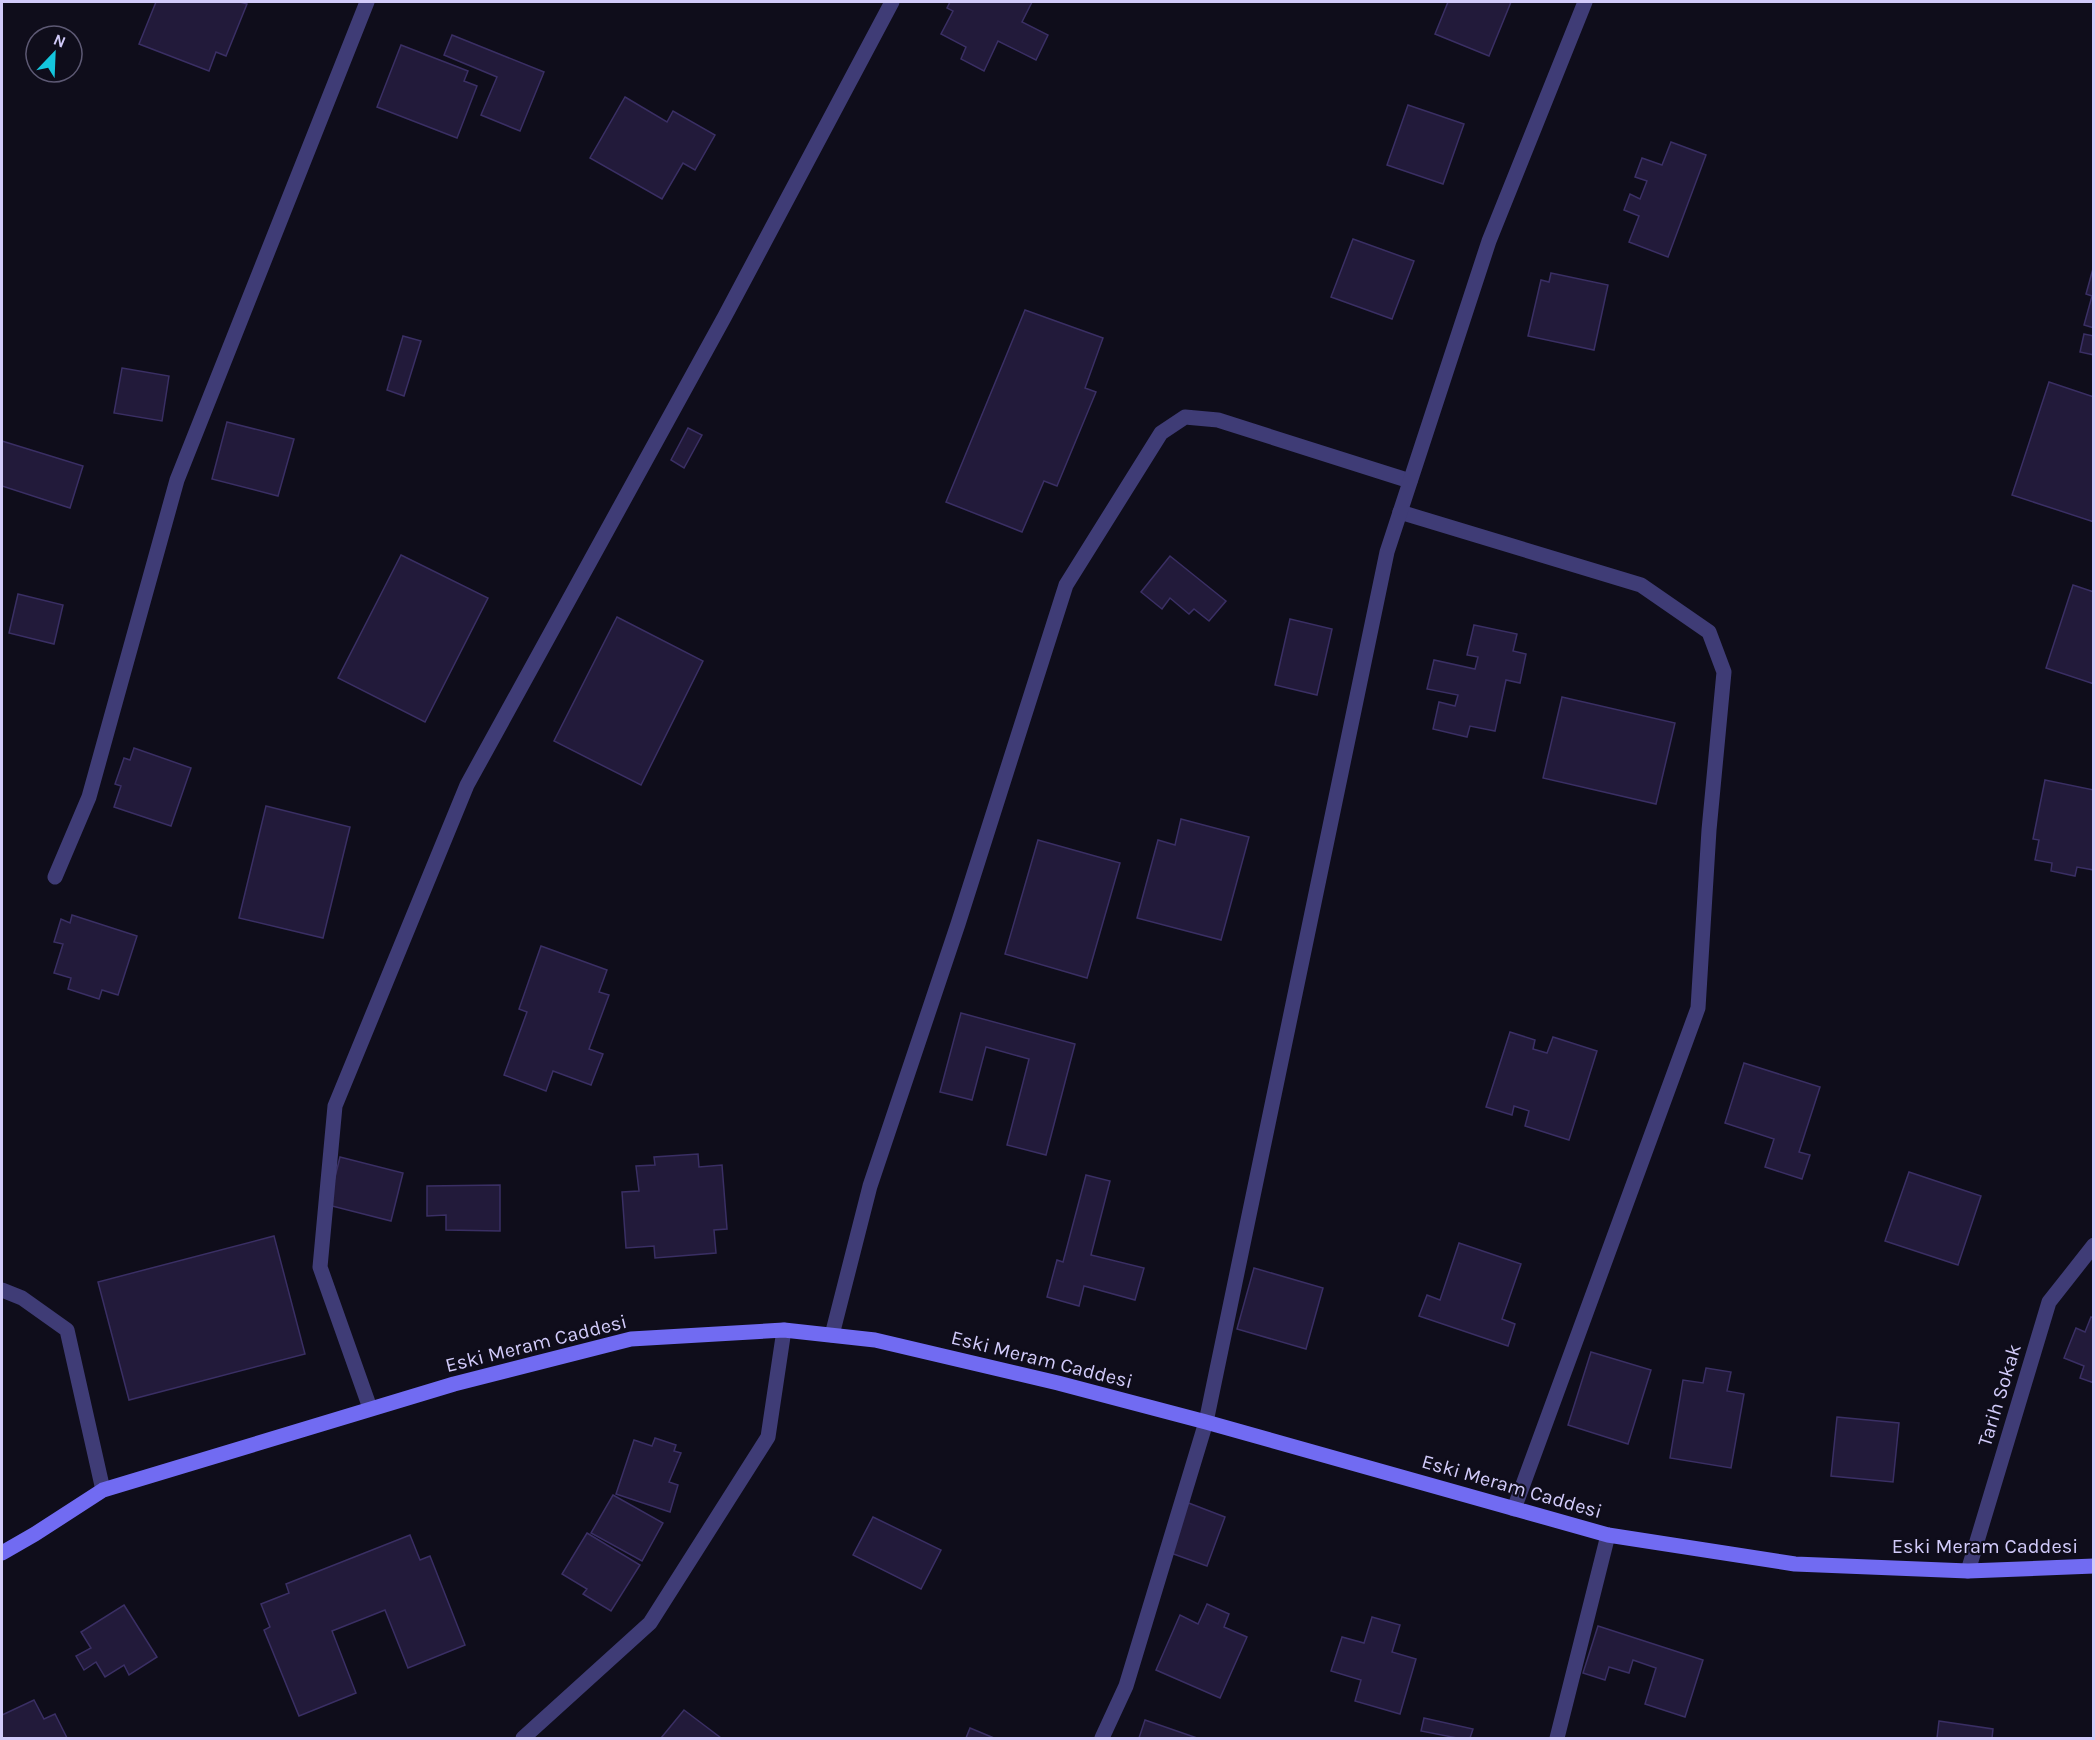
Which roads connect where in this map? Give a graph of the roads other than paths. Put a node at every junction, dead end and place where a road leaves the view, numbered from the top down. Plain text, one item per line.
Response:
1 (367, 2) edge
2 (892, 2) edge
3 (1585, 2) edge
4 (1410, 481) junction
5 (1400, 512) junction
6 (55, 878) dead end
7 (2094, 1245) edge
8 (2, 1290) edge
9 (784, 1330) junction
10 (832, 1335) junction
11 (370, 1408) junction
12 (1206, 1422) junction
13 (103, 1490) junction
14 (1514, 1509) junction
15 (1608, 1535) junction
16 (2, 1552) edge
17 (2094, 1566) edge
18 (1968, 1571) junction
19 (523, 1738) edge
20 (1102, 1738) edge
21 (1557, 1738) edge

1 - 6 street
2 - 11 street
3 - 4 street
4 - 5 street
4 - 10 street
5 - 12 street
5 - 14 street
7 - 18 street, Tarih Sokak
8 - 13 street
9 - 10 street, Eski Meram Caddesi
9 - 11 street, Eski Meram Caddesi
9 - 19 street
10 - 12 street, Eski Meram Caddesi
11 - 13 street, Eski Meram Caddesi
12 - 14 street, Eski Meram Caddesi
12 - 20 street
13 - 16 street, Eski Meram Caddesi
14 - 15 street, Eski Meram Caddesi
15 - 18 street, Eski Meram Caddesi
15 - 21 street
17 - 18 street, Eski Meram Caddesi

